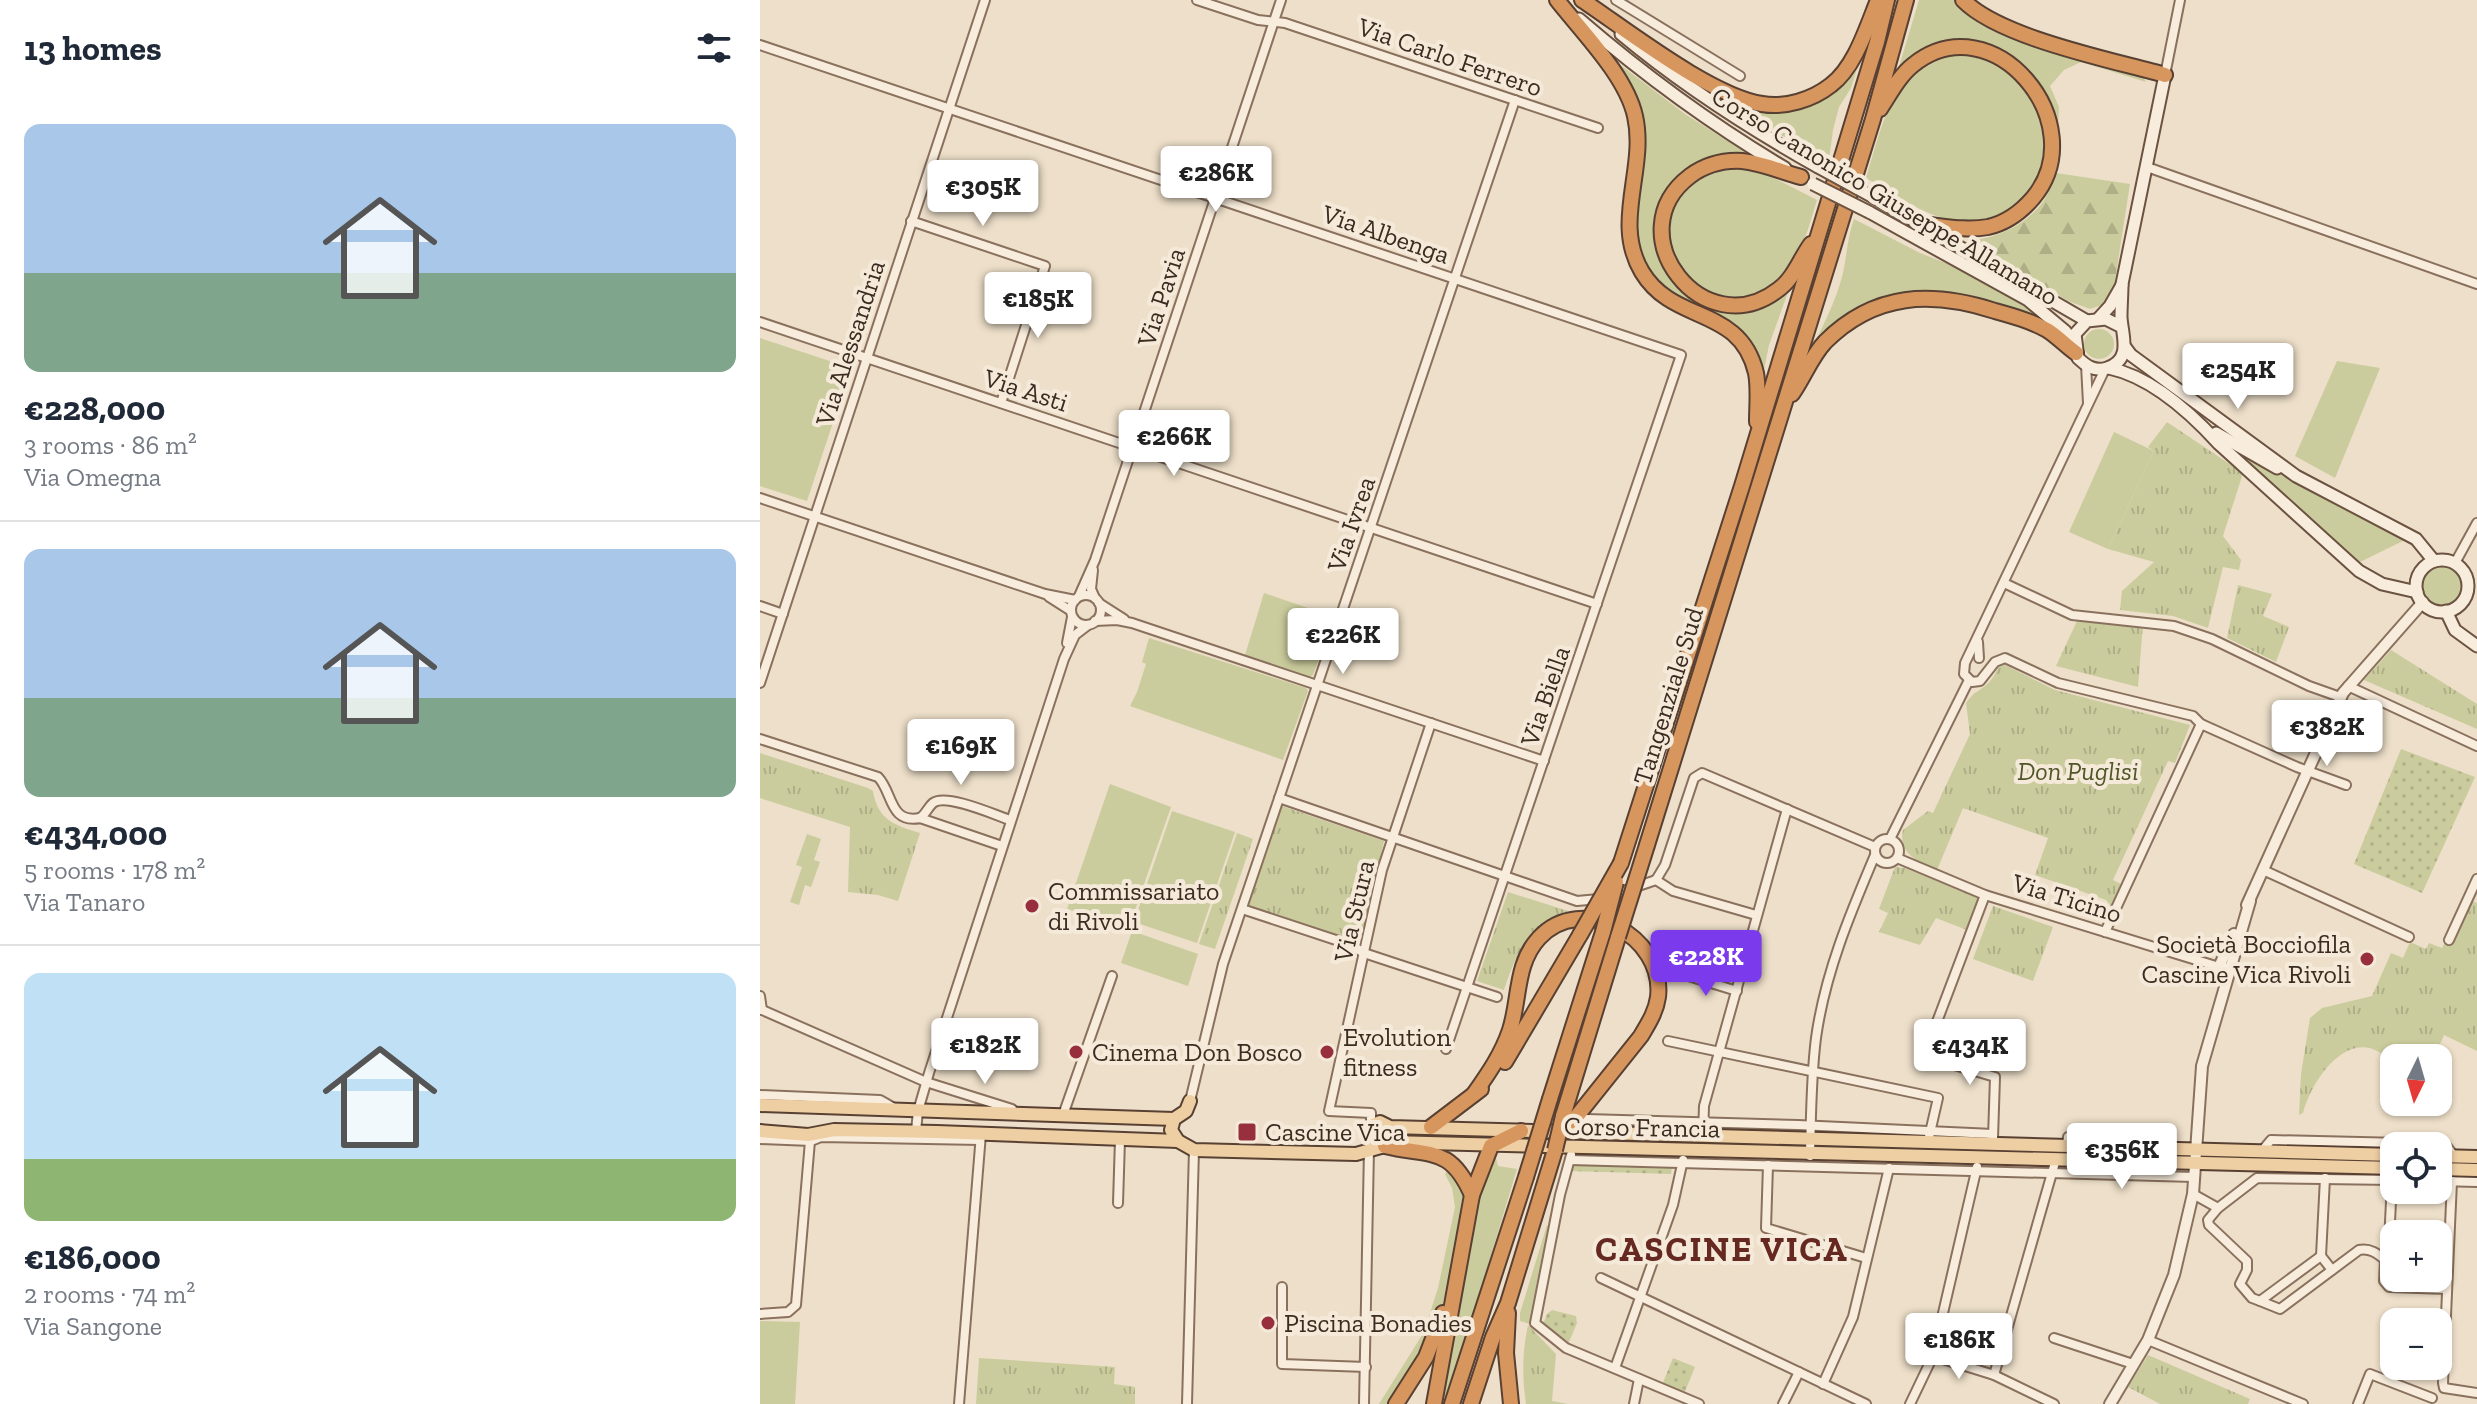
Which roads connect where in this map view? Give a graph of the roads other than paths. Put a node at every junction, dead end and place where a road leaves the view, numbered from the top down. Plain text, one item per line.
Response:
1 (985, 0) edge
2 (1197, 0) edge
3 (1281, 0) edge
4 (1557, 0) edge
5 (1582, 0) edge
6 (1616, 0) edge
7 (1878, 0) edge
8 (1887, 0) edge
9 (1906, 0) edge
10 (1963, 0) edge
11 (2180, 0) edge
12 (1274, 22) junction
13 (760, 45) edge
14 (2165, 75) junction
15 (1740, 76) dead end
16 (1515, 100) junction
17 (948, 108) junction
18 (1873, 119) junction
19 (1598, 128) dead end
20 (2147, 167) junction
21 (1807, 180) junction
22 (1216, 197) junction
23 (911, 221) junction
24 (1921, 224) junction
25 (1818, 235) junction
26 (1455, 278) junction
27 (2122, 284) junction
28 (2477, 284) edge
29 (2093, 319) junction
30 (760, 322) edge
31 (2122, 327) junction
32 (2125, 347) junction
33 (2075, 348) junction
34 (1681, 355) joint
35 (866, 358) junction
36 (2086, 365) junction
37 (2107, 368) junction
38 (1001, 403) junction
39 (1783, 407) junction
40 (2088, 407) junction
41 (2203, 426) junction
42 (1757, 436) junction
43 (1132, 447) junction
44 (2296, 476) junction
45 (760, 498) edge
46 (815, 517) junction
47 (2477, 523) edge
48 (1370, 528) junction
49 (2434, 561) junction
50 (1094, 562) junction
51 (2455, 563) junction
52 (2473, 578) edge
53 (2004, 583) junction
54 (1045, 594) junction
55 (1077, 598) junction
56 (2422, 600) junction
57 (1097, 601) junction
58 (1597, 604) junction
59 (760, 606) edge
60 (2451, 609) junction
61 (783, 614) junction
62 (1072, 614) junction
63 (1092, 623) junction
64 (1132, 623) junction
65 (1978, 637) junction
66 (2477, 646) edge
67 (1979, 658) junction
68 (1064, 659) junction
69 (1968, 660) junction
70 (1988, 671) junction
71 (1969, 680) junction
72 (760, 683) edge
73 (1318, 685) junction
74 (2348, 686) junction
75 (2340, 697) junction
76 (1431, 723) junction
77 (2201, 724) junction
78 (760, 739) edge
79 (2477, 746) edge
80 (1544, 761) junction
81 (2307, 771) junction
82 (2346, 785) dead end
83 (1279, 798) junction
84 (1787, 809) junction
85 (920, 818) junction
86 (1010, 820) junction
87 (1393, 836) junction
88 (1890, 839) junction
89 (1002, 846) junction
90 (1875, 851) junction
91 (1897, 858) junction
92 (1621, 863) junction
93 (2263, 870) junction
94 (1504, 875) junction
95 (2477, 879) edge
96 (1656, 880) junction
97 (1985, 895) junction
98 (1242, 909) junction
99 (1756, 915) junction
100 (2105, 932) junction
101 (2409, 937) dead end
102 (2449, 940) dead end
103 (1364, 953) junction
104 (2224, 968) junction
105 (1685, 975) dead end
106 (1112, 976) dead end
107 (1466, 987) junction
108 (1737, 991) junction
109 (760, 996) edge
110 (1497, 997) dead end
111 (761, 1010) edge
112 (1668, 1041) dead end
113 (1446, 1049) dead end
114 (1720, 1053) junction
115 (1813, 1072) junction
116 (926, 1082) junction
117 (1474, 1094) junction
118 (760, 1095) edge
119 (1190, 1101) joint
120 (760, 1105) edge
121 (982, 1107) junction
122 (898, 1110) junction
123 (918, 1111) junction
124 (1063, 1115) junction
125 (1174, 1119) junction
126 (1371, 1120) junction
127 (1642, 1121) junction
128 (1390, 1127) junction
129 (1431, 1127) junction
130 (1703, 1129) junction
131 (760, 1131) edge
132 (916, 1131) junction
133 (1521, 1131) junction
134 (1811, 1132) junction
135 (1579, 1134) junction
136 (1642, 1135) junction
137 (981, 1137) junction
138 (1929, 1137) junction
139 (760, 1139) edge
140 (1120, 1139) junction
141 (1993, 1139) junction
142 (810, 1141) junction
143 (1178, 1141) junction
144 (1379, 1145) junction
145 (1491, 1146) junction
146 (1684, 1149) junction
147 (1194, 1150) junction
148 (1555, 1150) junction
149 (2261, 1152) junction
150 (1571, 1154) junction
151 (2380, 1155) edge
152 (2195, 1156) junction
153 (2454, 1156) joint
154 (2477, 1157) edge
155 (1810, 1159) junction
156 (2056, 1159) junction
157 (1683, 1163) junction
158 (1891, 1163) junction
159 (1978, 1164) junction
160 (1768, 1165) junction
161 (2452, 1169) edge
162 (2477, 1170) edge
163 (2052, 1173) junction
164 (2380, 1175) edge
165 (2380, 1176) edge
166 (2194, 1177) junction
167 (2325, 1178) junction
168 (2452, 1181) edge
169 (2477, 1182) edge
170 (2193, 1194) junction
171 (1472, 1195) junction
172 (1118, 1203) dead end
173 (2218, 1208) junction
174 (2321, 1256) junction
175 (2380, 1257) edge
176 (1866, 1258) junction
177 (1460, 1259) junction
178 (2332, 1270) junction
179 (1601, 1278) dead end
180 (1282, 1287) dead end
181 (2447, 1292) edge
182 (1641, 1297) junction
183 (2260, 1301) junction
184 (1508, 1303) junction
185 (760, 1314) edge
186 (2054, 1338) dead end
187 (2148, 1340) junction
188 (1933, 1356) junction
189 (2133, 1364) junction
190 (1366, 1367) junction
191 (1615, 1368) junction
192 (1799, 1372) junction
193 (1994, 1375) junction
194 (1639, 1379) junction
195 (1823, 1384) junction
196 (2477, 1393) edge
197 (2432, 1398) dead end
198 (959, 1404) edge
199 (1187, 1404) edge
200 (1364, 1404) edge
201 (1396, 1404) edge
202 (1434, 1404) edge
203 (1452, 1404) edge
204 (1471, 1404) edge
205 (1511, 1404) edge
206 (1634, 1404) edge
207 (1699, 1404) edge
208 (1783, 1404) edge
209 (1866, 1404) edge
210 (1910, 1404) edge
211 (2054, 1404) edge
212 (2110, 1404) edge
213 (2303, 1404) edge
214 (2358, 1404) edge

1 - 17 street, Via Alessandria
2 - 12 street, Via Carlo Ferrero
3 - 12 street, Via Pavia
4 - 21 main road, Corso Canonico Giuseppe Allamano
4 - 42 highway
5 - 7 highway
5 - 24 main road, Corso Canonico Giuseppe Allamano, bridge
6 - 15 street
8 - 25 highway, Tangenziale Sud
9 - 18 highway, Tangenziale Sud
10 - 14 highway
11 - 14 street
12 - 16 street, Via Carlo Ferrero
12 - 22 street, Via Pavia
13 - 17 street, Via Albenga
14 - 20 main road
16 - 19 street, Via Carlo Ferrero
16 - 26 street, Via Ivrea
17 - 22 street, Via Albenga
17 - 23 street, Via Alessandria
18 - 24 highway
18 - 39 highway, Tangenziale Sud
20 - 27 main road
20 - 28 street
21 - 25 highway
21 - 33 main road, Corso Canonico Giuseppe Allamano, bridge
22 - 26 street, Via Albenga
22 - 43 street, Via Pavia
23 - 35 street, Via Alessandria
23 - 38 street
24 - 29 main road, Corso Canonico Giuseppe Allamano
25 - 42 highway, Tangenziale Sud
26 - 34 street, Via Albenga
26 - 48 street, Via Ivrea
27 - 29 main road
27 - 31 main road
29 - 31 main road
29 - 33 main road
30 - 35 street, Via Asti
31 - 32 main road
32 - 37 main road
32 - 44 main road
33 - 36 main road
33 - 39 highway
34 - 58 street, Via Biella
35 - 38 street, Via Asti
35 - 46 street, Via Alessandria
36 - 37 main road
36 - 40 street
37 - 40 street
37 - 41 main road
38 - 43 street, Via Asti
39 - 148 highway, Tangenziale Sud, bridge
40 - 53 street
41 - 44 main road
41 - 56 main road
42 - 92 highway, Tangenziale Sud
43 - 48 street, Via Asti
43 - 50 street, Via Pavia
44 - 49 main road
45 - 46 street
46 - 54 street
46 - 61 street, Via Alessandria
47 - 51 street
48 - 58 street, Via Asti
48 - 73 street, Via Ivrea
49 - 51 main road
49 - 56 main road
50 - 55 street, Via Pavia
50 - 57 street, Via Pavia
51 - 52 main road
52 - 60 main road
53 - 65 street
53 - 75 street
54 - 55 street
54 - 62 street
55 - 57 street
55 - 62 street
56 - 60 main road
56 - 74 street
57 - 63 street
57 - 64 street
58 - 80 street, Via Biella
59 - 61 street
60 - 66 main road
61 - 72 street, Via Alessandria
62 - 63 street
62 - 68 street
63 - 64 street
63 - 68 street
64 - 73 street
65 - 67 street
65 - 69 street
67 - 69 street
67 - 70 street
68 - 86 street
69 - 71 street
70 - 71 street
70 - 77 street
71 - 88 street
73 - 76 street
73 - 83 street, Via Ivrea
74 - 75 street
74 - 79 street
75 - 81 street
76 - 80 street
76 - 87 street, Via Stura
77 - 81 street
77 - 100 street
78 - 85 street
80 - 94 street, Via Biella
81 - 82 street
81 - 93 street
83 - 87 street
83 - 98 street, Via Ivrea
84 - 90 street
84 - 96 street
84 - 99 street
85 - 86 street
85 - 89 street
86 - 89 street
87 - 94 street
87 - 103 street, Via Stura
88 - 90 street
88 - 91 street
89 - 116 street
90 - 91 street
90 - 115 street
91 - 97 street, Via Ticino
92 - 117 highway, bridge
92 - 203 highway, Tangenziale Sud, bridge
93 - 101 street
93 - 104 street
94 - 96 street
94 - 107 street, Via Biella
95 - 102 street
96 - 99 street
97 - 100 street, Via Ticino
97 - 141 street
98 - 103 street
98 - 119 street, Via Ivrea
99 - 108 street
100 - 104 street, Via Ticino
103 - 107 street
103 - 126 street, Via Stura
104 - 152 street
105 - 108 street
106 - 124 street
107 - 110 street
107 - 113 street, Via Biella
108 - 114 street
109 - 111 street
111 - 116 street
112 - 114 street
114 - 115 street
114 - 130 street
115 - 134 street
115 - 138 street
116 - 121 street
116 - 123 street
117 - 129 highway
117 - 148 highway
118 - 122 street
119 - 125 main road
120 - 122 main road
121 - 123 main road
121 - 124 main road
122 - 123 main road
123 - 132 street
124 - 125 main road
125 - 143 main road
126 - 128 main road, Corso Francia
126 - 144 main road
127 - 130 street, Corso Francia
127 - 135 street, Corso Francia
127 - 136 street, Corso Francia
128 - 129 main road, Corso Francia
128 - 144 main road
129 - 133 main road, Corso Francia
130 - 134 main road, Corso Francia
130 - 136 main road, Corso Francia
131 - 132 main road
132 - 137 main road
133 - 135 main road, Corso Francia
133 - 145 highway
134 - 138 main road, Corso Francia
134 - 155 street
135 - 136 main road, Corso Francia
137 - 140 main road
137 - 142 street
137 - 198 street
138 - 141 main road, Corso Francia
139 - 142 street
140 - 143 main road
140 - 172 street
141 - 152 main road, Corso Francia
142 - 185 street
143 - 147 main road
144 - 145 main road, Corso Francia
144 - 147 main road, Corso Francia
144 - 171 highway
144 - 190 street
145 - 150 main road, Corso Francia
145 - 171 highway
146 - 150 main road, Corso Francia
146 - 155 main road, Corso Francia
146 - 157 street
147 - 199 street
148 - 184 highway, Tangenziale Sud
149 - 151 main road, Corso Francia
149 - 152 main road, Corso Francia
149 - 153 street, Corso Francia
150 - 157 street, Corso Francia
150 - 191 street
152 - 156 main road, Corso Francia
152 - 164 main road, Corso Francia
152 - 166 street
153 - 154 main road, Corso Francia
155 - 158 main road, Corso Francia
155 - 160 street, Corso Francia
156 - 159 main road, Corso Francia
156 - 163 street
157 - 160 street, Corso Francia
157 - 182 street
158 - 159 main road, Corso Francia
158 - 176 street
159 - 163 street, Corso Francia
159 - 188 street
160 - 176 street
161 - 162 main road
163 - 166 street, Corso Francia
163 - 193 street
165 - 167 street
166 - 170 street
167 - 173 street
167 - 174 street
168 - 169 street
170 - 173 street
170 - 187 street
171 - 177 highway
173 - 183 street
174 - 178 street
174 - 183 street
175 - 178 street
176 - 195 street
177 - 201 highway
177 - 202 highway
178 - 183 street
179 - 182 street
180 - 190 street
181 - 196 street
182 - 191 street
182 - 192 street
184 - 204 highway, Tangenziale Sud
184 - 205 highway
186 - 189 street
187 - 189 street
187 - 213 street
188 - 193 street
188 - 210 street
189 - 212 street
190 - 200 street
191 - 194 street
192 - 195 street
192 - 208 street
193 - 211 street
194 - 206 street
194 - 207 street
195 - 209 street
197 - 214 street

